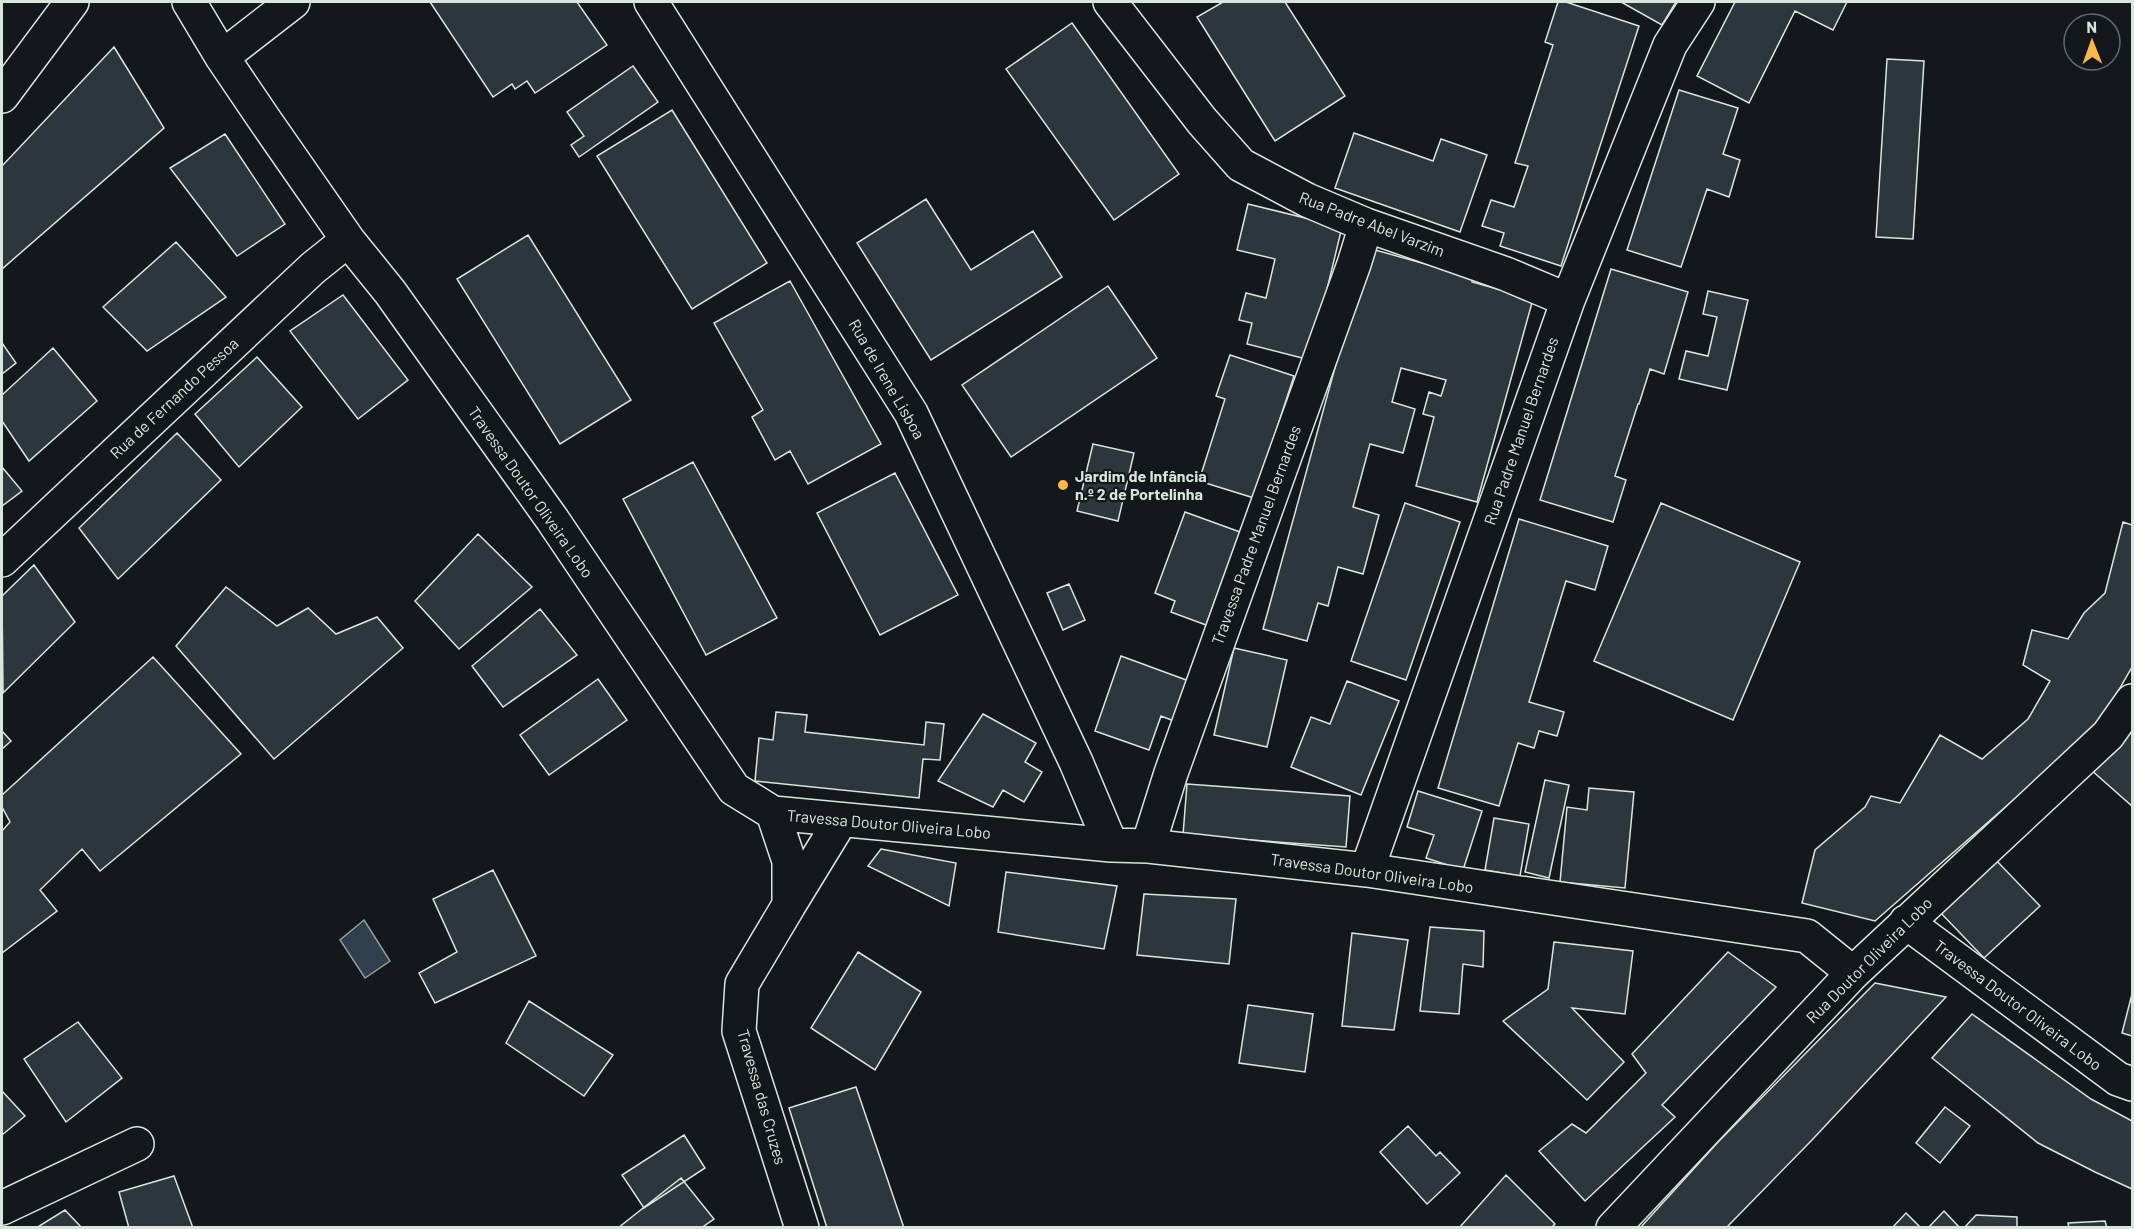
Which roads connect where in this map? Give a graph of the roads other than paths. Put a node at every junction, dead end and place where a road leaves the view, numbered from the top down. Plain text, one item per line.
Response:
1 (72, 2) edge
2 (189, 2) edge
3 (293, 2) edge
4 (651, 2) edge
5 (1110, 2) edge
6 (1698, 2) edge
7 (222, 57) junction
8 (2, 96) edge
9 (1366, 225) junction
10 (348, 240) junction
11 (1568, 300) junction
12 (2, 560) edge
13 (2133, 701) edge
14 (773, 813) junction
15 (841, 820) junction
16 (1111, 845) junction
17 (1148, 846) junction
18 (1367, 870) junction
19 (789, 905) junction
20 (1905, 922) junction
21 (1853, 972) junction
22 (2133, 1084) edge
23 (137, 1144) dead end
24 (2, 1208) edge
25 (802, 1227) edge
26 (1613, 1227) edge

1 - 8 street
2 - 7 street, Travessa Doutor Oliveira Lobo
3 - 7 street
4 - 16 street, Rua de Irene Lisboa
5 - 9 street, Rua Padre Abel Varzim
6 - 11 street, Rua Padre Manuel Bernardes
7 - 10 street, Travessa Doutor Oliveira Lobo
9 - 11 street, Rua Padre Abel Varzim
9 - 17 street, Travessa Padre Manuel Bernardes
10 - 12 street, Rua de Fernando Pessoa
10 - 14 street, Travessa Doutor Oliveira Lobo
11 - 18 street, Rua Padre Manuel Bernardes
13 - 20 street, Rua Doutor Oliveira Lobo
14 - 15 street, Travessa Doutor Oliveira Lobo
14 - 19 street
15 - 16 street, Travessa Doutor Oliveira Lobo
15 - 19 street, Travessa das Cruzes
16 - 17 street, Travessa Doutor Oliveira Lobo
17 - 18 street, Travessa Doutor Oliveira Lobo
18 - 21 street, Travessa Doutor Oliveira Lobo
19 - 25 street, Travessa das Cruzes
20 - 21 street, Rua Doutor Oliveira Lobo
20 - 22 street, Travessa Doutor Oliveira Lobo
21 - 26 street, Rua Doutor Oliveira Lobo
23 - 24 street

